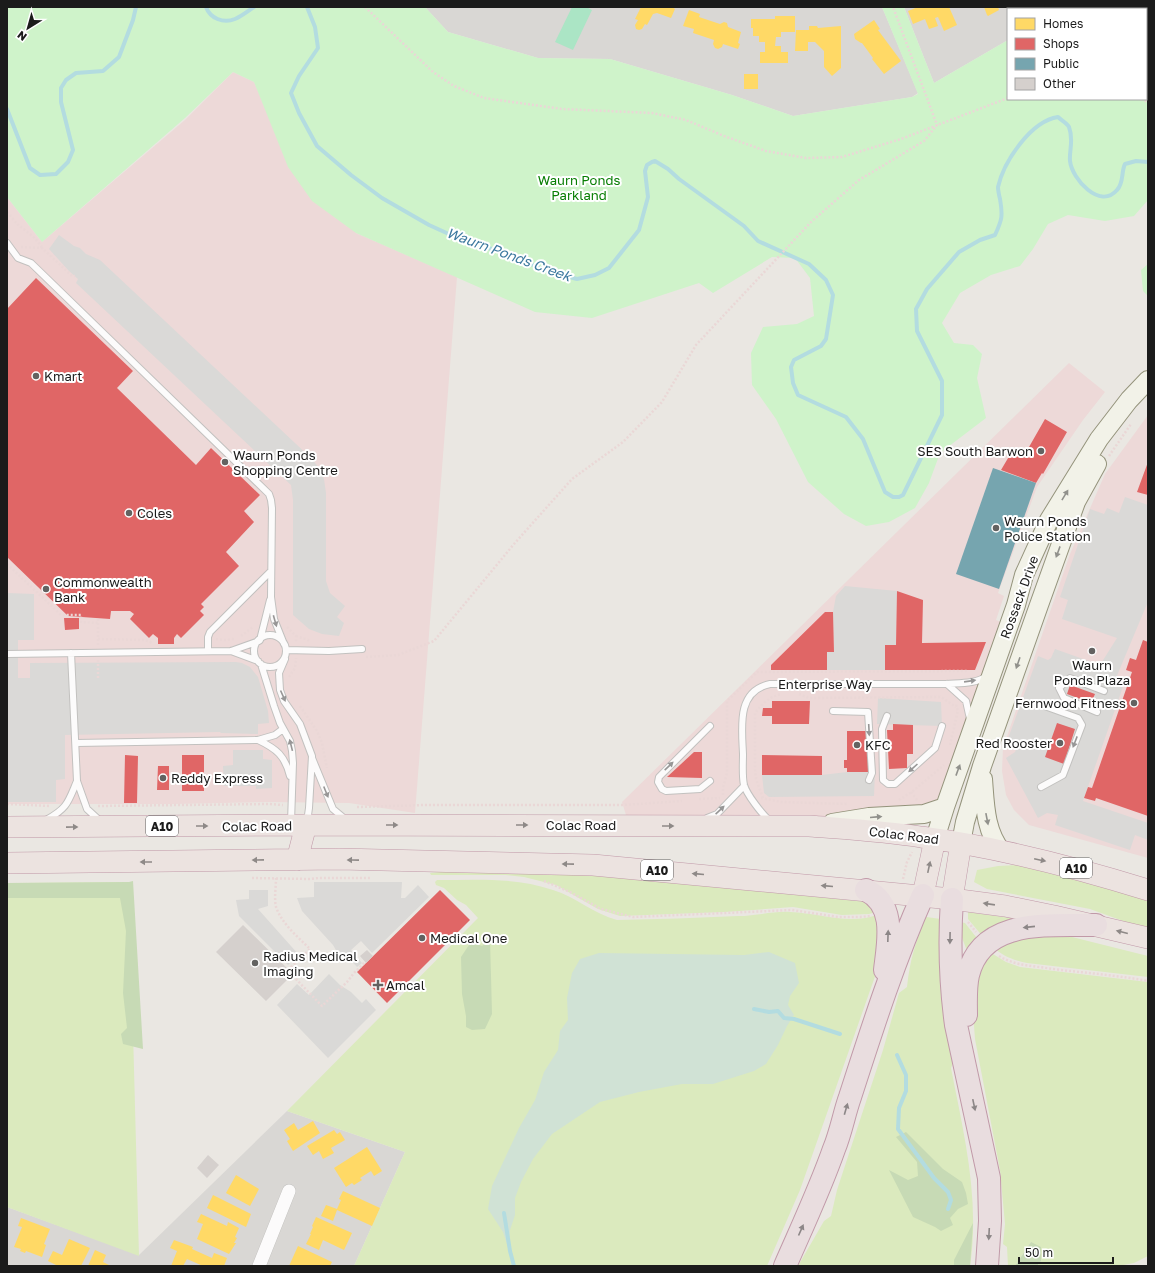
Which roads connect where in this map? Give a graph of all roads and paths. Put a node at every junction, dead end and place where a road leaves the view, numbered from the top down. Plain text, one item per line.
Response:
1 (365, 7) edge
2 (892, 7) edge
3 (1007, 98) edge
4 (937, 125) junction
5 (7, 212) edge
6 (7, 243) edge
7 (42, 248) junction
8 (12, 251) junction
9 (75, 276) dead end
10 (1148, 380) edge
11 (1148, 390) edge
12 (1118, 421) junction
13 (8, 566) edge
14 (271, 571) junction
15 (270, 597) junction
16 (98, 618) dead end
17 (1011, 620) junction
18 (1031, 626) junction
19 (296, 636) dead end
20 (98, 638) dead end
21 (145, 640) dead end
22 (259, 640) junction
23 (312, 641) dead end
24 (284, 644) junction
25 (362, 649) dead end
26 (286, 650) junction
27 (352, 650) junction
28 (208, 651) junction
29 (232, 651) junction
30 (71, 653) junction
31 (7, 654) edge
32 (285, 659) junction
33 (260, 663) junction
34 (766, 671) dead end
35 (972, 671) dead end
36 (968, 672) junction
37 (992, 673) junction
38 (964, 682) junction
39 (946, 684) junction
40 (1104, 691) dead end
41 (959, 695) junction
42 (1039, 704) dead end
43 (833, 711) dead end
44 (1097, 712) dead end
45 (887, 716) dead end
46 (710, 726) dead end
47 (942, 726) dead end
48 (973, 728) junction
49 (283, 729) junction
50 (258, 740) junction
51 (76, 743) junction
52 (949, 750) dead end
53 (312, 756) junction
54 (945, 764) dead end
55 (982, 766) junction
56 (710, 780) dead end
57 (869, 780) dead end
58 (77, 781) junction
59 (292, 784) junction
60 (744, 786) junction
61 (1041, 787) dead end
62 (733, 797) junction
63 (751, 797) junction
64 (684, 800) dead end
65 (692, 800) dead end
66 (896, 802) dead end
67 (7, 804) edge
68 (854, 804) dead end
69 (945, 807) junction
70 (63, 809) junction
71 (86, 809) junction
72 (352, 816) junction
73 (296, 819) junction
74 (108, 826) junction
75 (689, 826) junction
76 (775, 826) junction
77 (809, 826) junction
78 (7, 827) edge
79 (33, 827) junction
80 (935, 839) junction
81 (961, 843) junction
82 (1002, 852) junction
83 (297, 860) junction
84 (7, 863) edge
85 (245, 878) dead end
86 (276, 878) junction
87 (374, 878) dead end
88 (543, 881) dead end
89 (1146, 888) edge
90 (866, 890) junction
91 (923, 895) junction
92 (952, 908) junction
93 (885, 911) junction
94 (1096, 925) junction
95 (1148, 938) edge
96 (986, 944) junction
97 (365, 962) dead end
98 (289, 969) dead end
99 (293, 976) dead end
100 (1148, 980) edge
101 (881, 1003) junction
102 (965, 1067) junction
103 (289, 1191) dead end
104 (259, 1266) edge
105 (785, 1266) edge
106 (987, 1266) edge

1 - 4 path
2 - 4 path
3 - 4 path
4 - 27 path
5 - 7 path
6 - 8 lane
7 - 8 path
7 - 9 path
8 - 14 lane
10 - 12 main road, Rossack Drive
11 - 12 main road, Rossack Drive
17 -> 12 main road, Rossack Drive
12 -> 18 main road, Rossack Drive
13 - 16 path
14 - 15 lane
14 - 28 lane
15 - 22 lane
15 -> 24 lane
17 - 18 main road
17 - 37 main road, Rossack Drive
18 -> 55 main road, Rossack Drive
19 - 23 path
20 - 21 path
22 - 24 lane
22 - 29 lane
22 - 33 lane
24 - 26 lane
25 - 27 lane
26 - 27 lane
26 - 32 lane
28 - 29 lane
28 - 30 lane
29 - 33 lane
30 - 31 lane
30 - 51 lane
32 - 33 lane
32 -> 53 lane
33 - 49 lane
34 - 36 path
35 - 36 path
36 - 38 path
38 -> 37 lane, Enterprise Way
37 - 48 main road, Rossack Drive
38 - 39 lane, Enterprise Way
39 - 41 lane
39 - 60 lane, Enterprise Way
40 - 44 lane
41 - 48 lane
41 - 52 path
42 -> 61 lane
43 -> 57 lane
47 -> 45 lane
56 -> 46 lane
69 -> 48 main road, Rossack Drive
49 - 50 lane
59 -> 49 lane
50 - 51 lane
50 - 59 lane
51 - 58 lane
53 -> 72 lane
53 - 73 lane
54 - 66 path
55 - 81 main road, Rossack Drive
55 -> 82 main road
58 - 70 lane
58 - 71 lane
59 - 73 lane
60 - 62 lane
60 - 63 lane, Enterprise Way
62 - 65 path
75 -> 62 lane
63 - 68 path
63 - 76 lane, Enterprise Way
64 - 72 path
67 - 70 path
77 -> 69 main road
69 - 80 main road, Rossack Drive
70 - 79 lane
71 - 73 path
71 - 74 lane
72 - 73 highway, Colac Road / A10
72 -> 75 highway, Colac Road / A10
74 -> 73 highway, Colac Road / A10
73 - 83 highway
79 -> 74 highway, Colac Road / A10
75 - 76 highway, Colac Road / A10
76 - 77 highway, Colac Road / A10
77 - 80 highway, Colac Road / A10
78 - 79 highway, Colac Road / A10
80 - 81 highway, Colac Road / A10
91 -> 80 highway
81 - 82 highway, Colac Road / A10
81 - 92 highway
82 -> 89 highway, Colac Road / A10
83 -> 84 highway, A10
90 -> 83 highway, A10
85 - 86 path
86 - 87 path
86 - 98 path
88 - 93 path
90 - 91 highway, A10
90 - 93 highway
91 - 92 highway, A10
91 - 101 highway
94 -> 92 highway, A10
92 - 96 path
92 -> 102 highway
101 -> 93 highway
95 -> 94 highway, A10
94 -> 96 highway
96 - 100 path
96 - 102 highway
97 - 99 path
105 -> 101 highway
102 -> 106 highway
103 - 104 street

